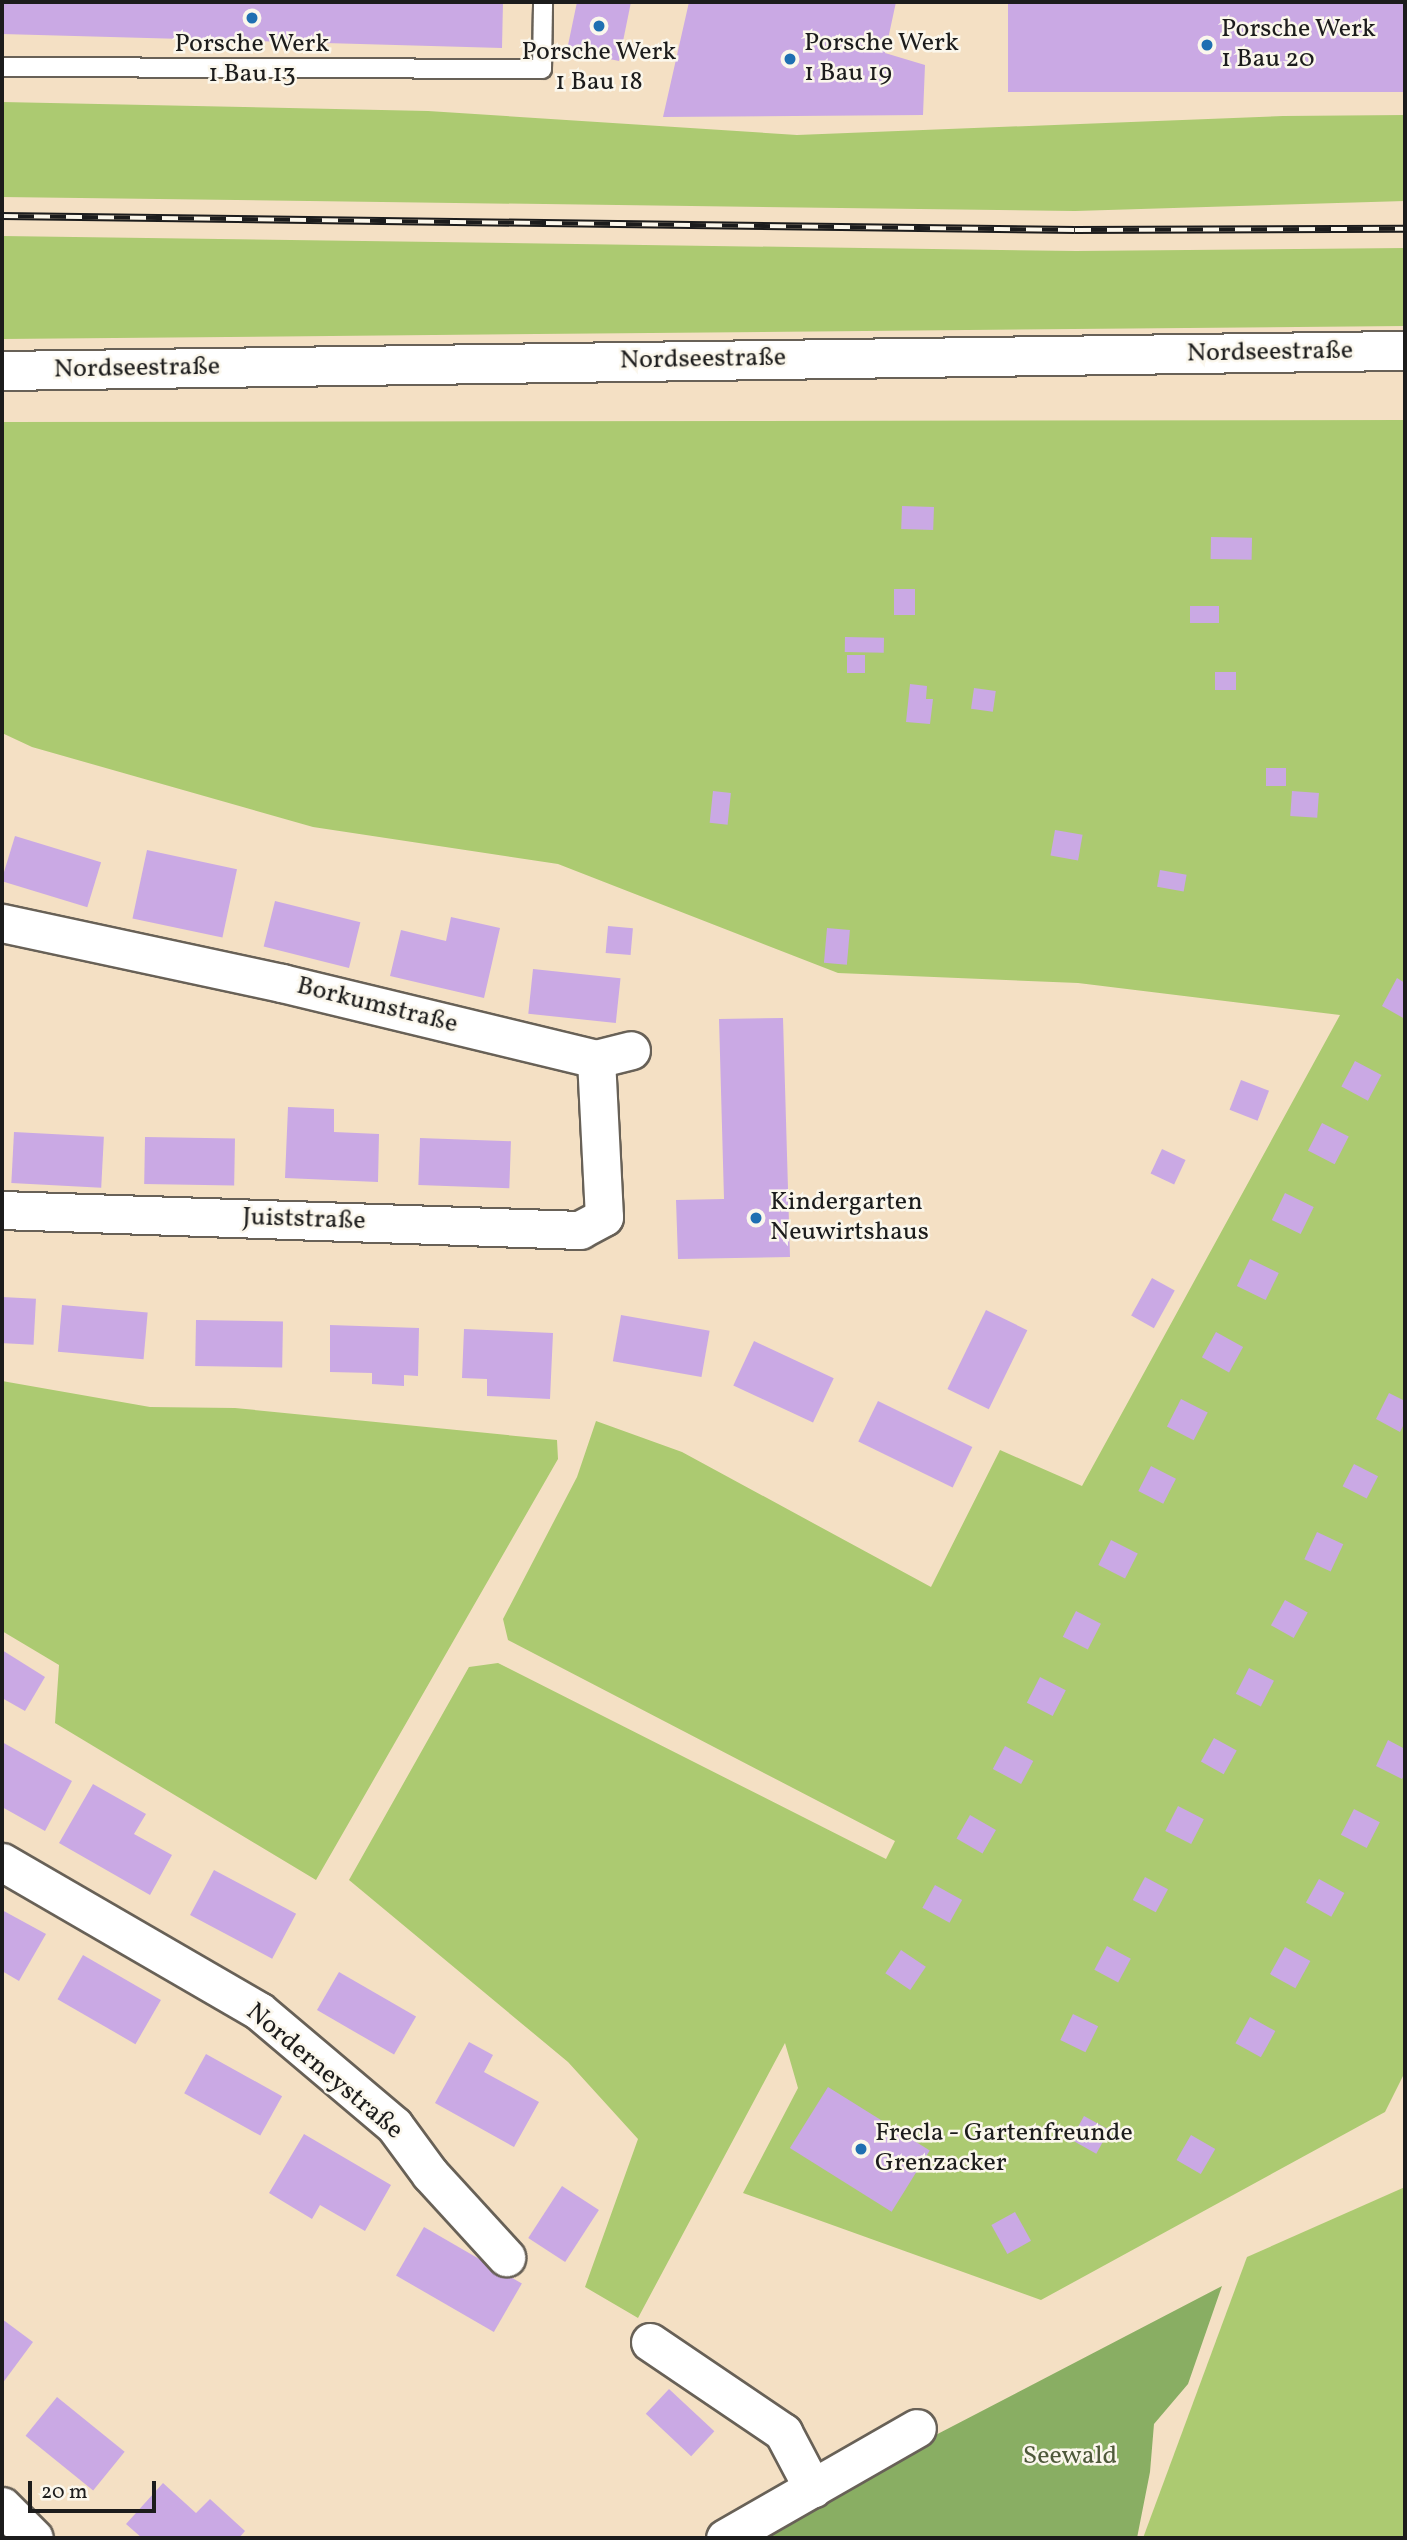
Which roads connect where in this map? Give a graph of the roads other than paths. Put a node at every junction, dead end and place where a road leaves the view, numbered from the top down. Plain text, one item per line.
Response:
1 (543, 2) edge
2 (2, 67) edge
3 (1405, 351) edge
4 (2, 371) edge
5 (2, 923) edge
6 (2, 1210) edge
7 (604, 1217) joint
8 (2, 1862) edge
9 (506, 2257) dead end
10 (650, 2342) dead end
11 (917, 2428) dead end
12 (813, 2489) junction
13 (2, 2506) edge
14 (34, 2538) edge
15 (725, 2538) edge

1 - 2 lane
3 - 4 main road, Nordseestraße
5 - 7 street, Borkumstraße
6 - 7 street, Juiststraße
8 - 9 street, Norderneystraße
10 - 12 street
11 - 12 street
12 - 15 street
13 - 14 street

